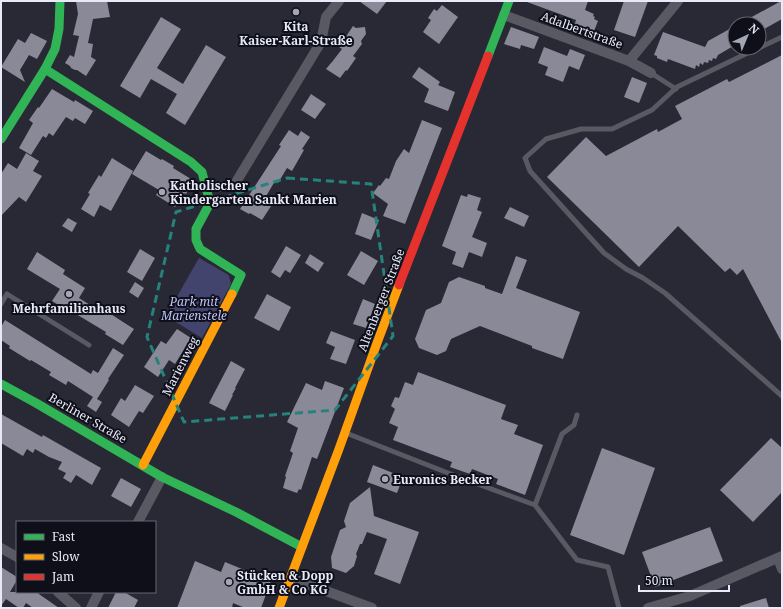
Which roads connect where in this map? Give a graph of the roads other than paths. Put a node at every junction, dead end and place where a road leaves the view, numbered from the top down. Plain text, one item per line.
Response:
1 (60, 1) edge
2 (339, 1) edge
3 (509, 1) edge
4 (678, 1) edge
5 (504, 15) junction
6 (782, 37) edge
7 (767, 44) edge
8 (743, 56) edge
9 (629, 61) junction
10 (45, 69) junction
11 (651, 73) joint
12 (676, 89) junction
13 (1, 139) edge
14 (206, 186) junction
15 (1, 304) edge
16 (89, 345) dead end
17 (1, 384) edge
18 (782, 396) edge
19 (577, 415) dead end
20 (345, 432) junction
21 (144, 465) junction
22 (162, 477) junction
23 (536, 505) junction
24 (139, 521) edge
25 (302, 547) junction
26 (1, 548) edge
27 (16, 557) edge
28 (780, 557) edge
29 (782, 569) edge
30 (291, 578) junction
31 (59, 593) edge
32 (98, 593) edge
33 (69, 606) edge
34 (662, 606) edge
35 (91, 608) edge
36 (279, 608) edge
37 (372, 608) edge
38 (619, 608) edge
39 (648, 608) edge

1 - 10 street
2 - 14 street
3 - 5 street, Altenberger Straße
4 - 9 street
5 - 9 street, Adalbertstraße
5 - 20 street, Altenberger Straße
6 - 7 lane
8 - 12 lane
9 - 11 street, Adalbertstraße
10 - 13 street
10 - 14 street, Marienweg
11 - 12 lane
12 - 18 lane
14 - 21 street, Marienweg
15 - 16 lane
17 - 21 street, Berliner Straße
19 - 23 lane
20 - 23 lane
20 - 25 street, Altenberger Straße
21 - 22 street, Berliner Straße
22 - 24 street
22 - 25 street, Berliner Straße
23 - 38 lane
25 - 30 street, Altenberger Straße
26 - 27 street
28 - 29 street
28 - 34 street
30 - 36 street, Altenberger Straße
30 - 37 street
31 - 33 street
32 - 35 street
34 - 39 street

